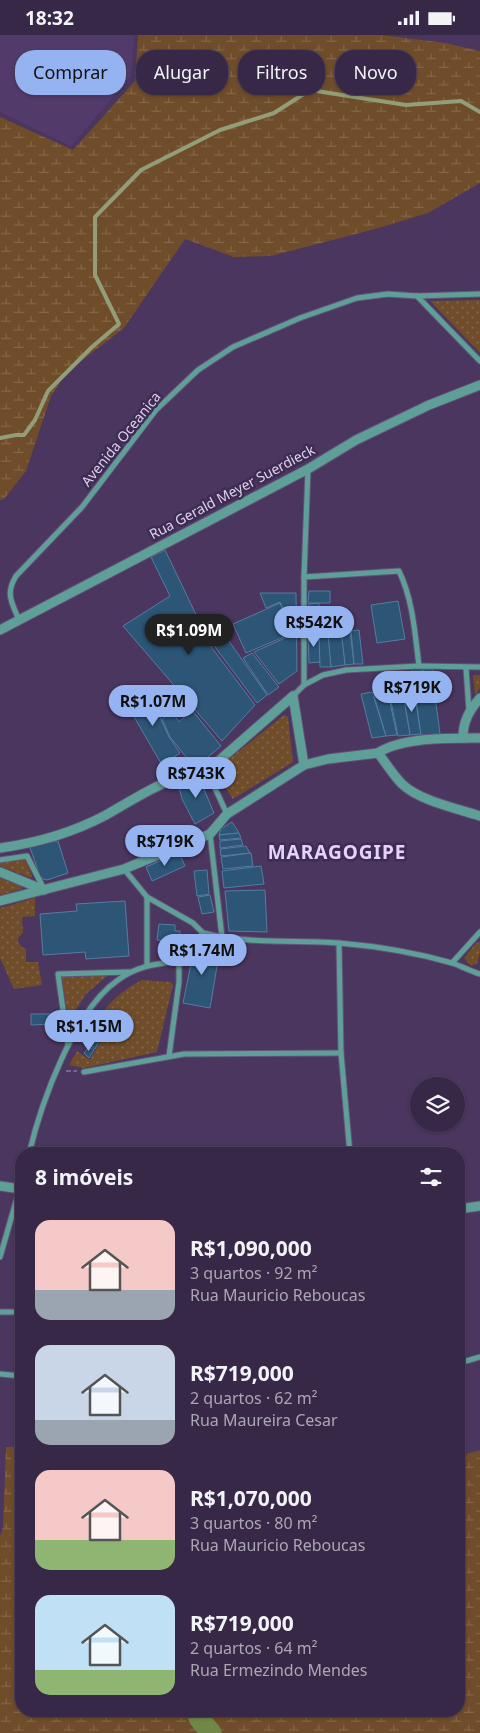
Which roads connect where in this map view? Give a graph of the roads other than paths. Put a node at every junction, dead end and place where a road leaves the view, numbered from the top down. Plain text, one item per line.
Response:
1 (480, 294) edge
2 (417, 296) junction
3 (480, 361) edge
4 (480, 385) edge
5 (308, 469) junction
6 (304, 577) junction
7 (19, 620) junction
8 (0, 630) edge
9 (419, 666) junction
10 (480, 667) edge
11 (466, 668) junction
12 (304, 685) junction
13 (293, 696) junction
14 (480, 698) edge
15 (469, 711) junction
16 (463, 738) junction
17 (480, 738) edge
18 (378, 753) junction
19 (304, 765) junction
20 (207, 771) junction
21 (227, 814) junction
22 (480, 816) edge
23 (210, 834) junction
24 (0, 848) edge
25 (0, 860) edge
26 (124, 869) junction
27 (0, 872) edge
28 (44, 890) junction
29 (147, 897) junction
30 (0, 901) edge
31 (480, 931) edge
32 (203, 933) junction
33 (222, 937) junction
34 (339, 943) junction
35 (179, 961) junction
36 (452, 963) junction
37 (146, 965) junction
38 (132, 972) junction
39 (480, 973) edge
40 (68, 1047) junction
41 (341, 1053) junction
42 (169, 1056) junction
43 (84, 1072) road end
44 (30, 1147) edge
45 (349, 1147) edge
46 (0, 1186) edge
47 (15, 1187) edge
48 (480, 1206) edge
49 (15, 1207) edge
50 (465, 1208) edge
51 (0, 1257) edge
52 (0, 1312) edge
53 (15, 1312) edge
54 (480, 1357) edge
55 (465, 1361) edge
56 (0, 1374) edge
57 (15, 1375) edge

1 - 2 street, Avenida Oceanica
2 - 3 street
2 - 7 street, Avenida Oceanica
4 - 5 street, Rua Gerald Meyer Suerdieck
5 - 6 street
5 - 7 street, Rua Gerald Meyer Suerdieck
6 - 9 street
6 - 12 street
7 - 8 street, Rua Gerald Meyer Suerdieck
9 - 11 street
9 - 12 street
10 - 11 street
11 - 15 street
12 - 13 street
13 - 19 street
13 - 20 street
14 - 15 street
15 - 16 street
16 - 17 street
16 - 18 street
18 - 19 street
18 - 22 street
19 - 21 street
20 - 21 street
20 - 24 street
21 - 23 street
23 - 26 street
23 - 33 street
25 - 28 street
26 - 28 street
26 - 29 street
27 - 28 street
28 - 30 street
29 - 32 street
29 - 37 street
31 - 36 street
32 - 33 street
32 - 35 street
33 - 34 street
34 - 36 street
34 - 41 street
35 - 37 street
35 - 42 street
36 - 39 street
37 - 38 street
38 - 40 street
38 - 40 street
40 - 44 street
41 - 42 street
41 - 45 street
42 - 43 street
46 - 47 street
48 - 50 street
49 - 51 street
52 - 53 street
54 - 55 street
56 - 57 street

